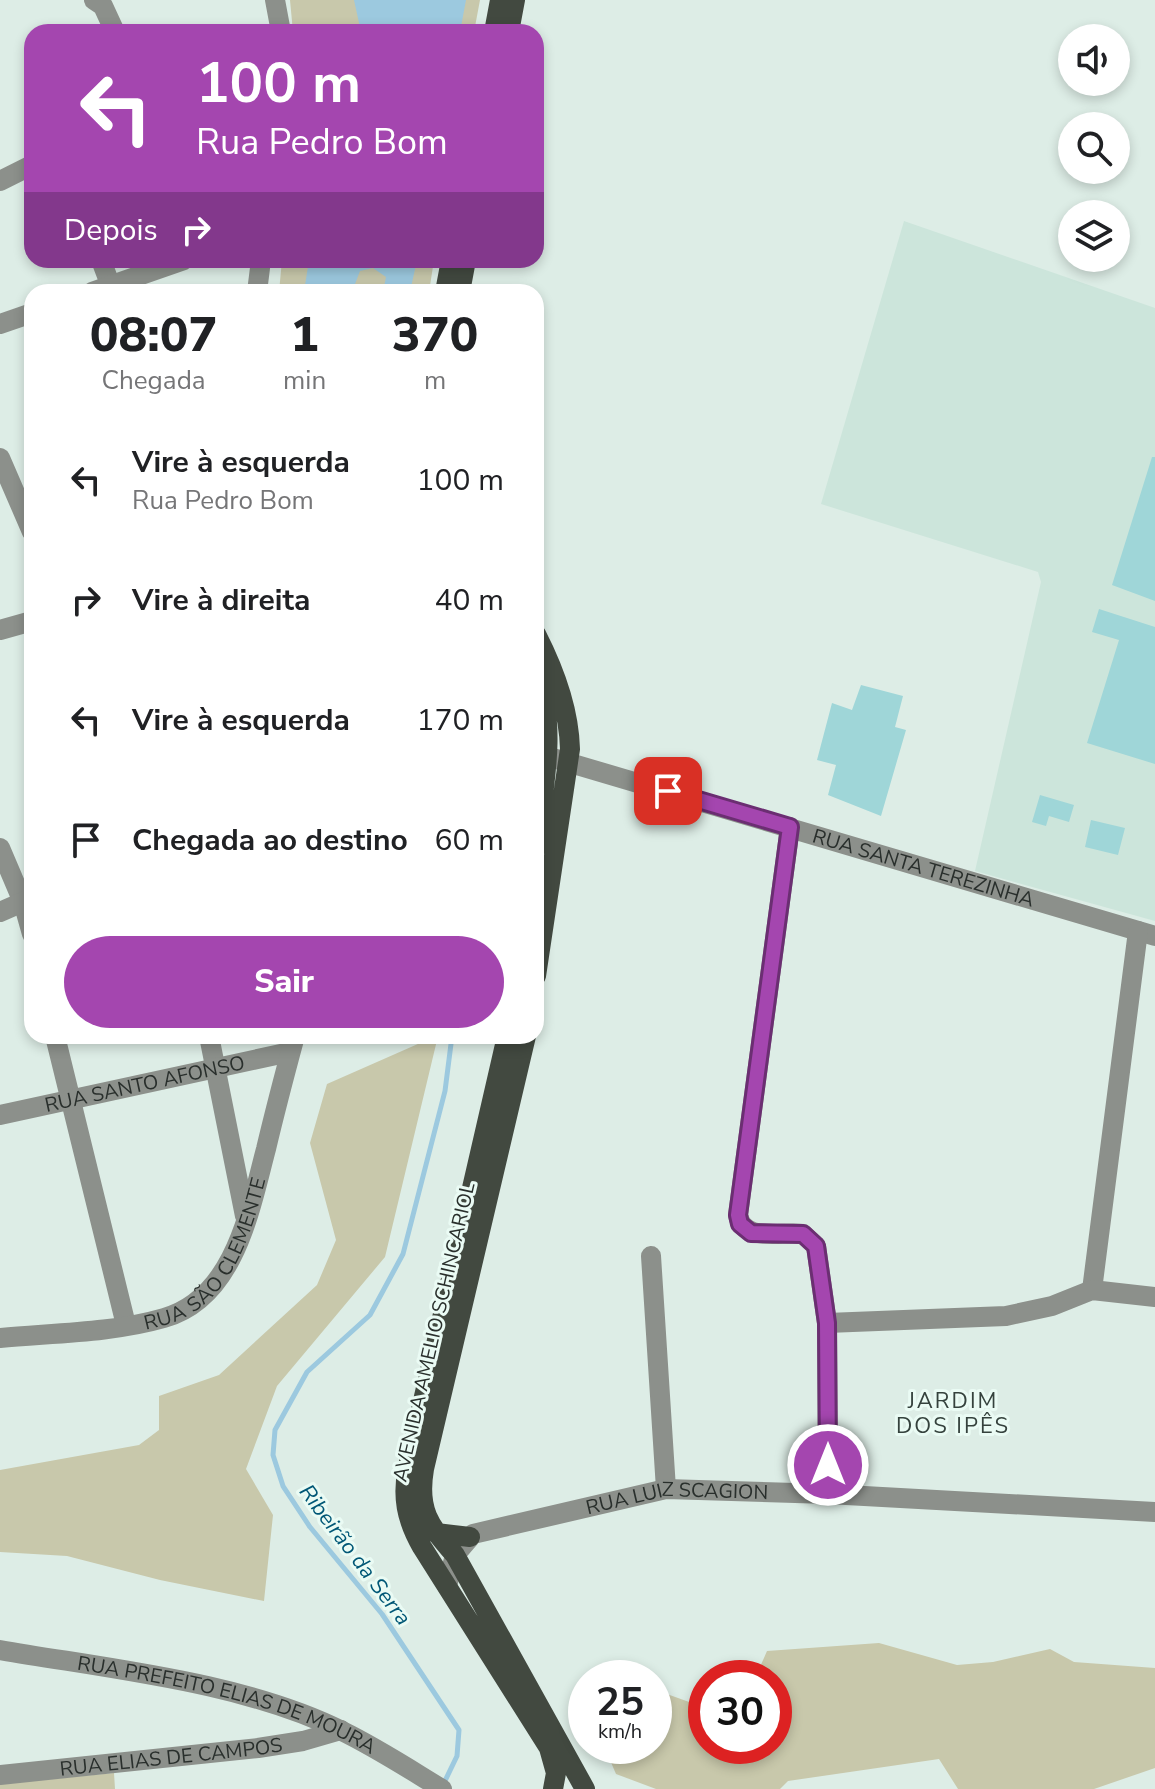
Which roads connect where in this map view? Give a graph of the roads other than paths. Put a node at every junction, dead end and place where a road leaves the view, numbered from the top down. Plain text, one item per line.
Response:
1 (94, 0) edge
2 (275, 0) edge
3 (500, 0) edge
4 (515, 0) edge
5 (111, 24) edge
6 (280, 24) edge
7 (496, 24) edge
8 (510, 24) edge
9 (24, 169) edge
10 (0, 181) edge
11 (163, 268) edge
12 (121, 284) edge
13 (24, 316) edge
14 (0, 324) edge
15 (0, 458) edge
16 (24, 514) edge
17 (24, 623) edge
18 (0, 630) edge
19 (544, 654) edge
20 (544, 694) edge
21 (544, 720) edge
22 (544, 752) edge
23 (569, 756) junction
24 (790, 827) junction
25 (0, 848) edge
26 (24, 893) edge
27 (24, 902) edge
28 (0, 912) edge
29 (544, 923) edge
30 (1147, 933) edge
31 (57, 1044) edge
32 (211, 1044) edge
33 (292, 1044) edge
34 (505, 1044) edge
35 (524, 1044) edge
36 (217, 1068) junction
37 (70, 1100) junction
38 (0, 1115) edge
39 (247, 1224) junction
40 (651, 1256) dead end
41 (1092, 1290) junction
42 (1155, 1297) edge
43 (827, 1323) junction
44 (126, 1325) junction
45 (0, 1338) edge
46 (666, 1489) junction
47 (828, 1494) junction
48 (1155, 1512) edge
49 (490, 1528) junction
50 (436, 1533) junction
51 (470, 1537) junction
52 (455, 1555) junction
53 (469, 1581) junction
54 (447, 1586) junction
55 (0, 1650) edge
56 (341, 1730) junction
57 (0, 1775) edge
58 (442, 1789) edge
59 (553, 1789) edge
60 (585, 1789) edge

1 - 5 street
2 - 6 street
3 - 7 main road
4 - 8 main road
9 - 10 street
11 - 12 street
13 - 14 street
15 - 16 street
17 - 18 street
19 - 23 main road
20 - 21 main road
22 - 23 street, RUA SANTA TEREZINHA
23 - 24 street, RUA SANTA TEREZINHA
23 - 29 main road
24 - 30 street, RUA SANTA TEREZINHA
24 - 43 street
25 - 26 street
27 - 28 street
30 - 41 street
31 - 37 street
32 - 36 street
33 - 36 street, RUA SANTO AFONSO
33 - 39 street, RUA SÃO CLEMENTE
34 - 54 main road, AVENIDA AMELIO SCHINCARIOL
35 - 50 main road, AVENIDA AMELIO SCHINCARIOL
36 - 37 street, RUA SANTO AFONSO
36 - 39 street
37 - 38 street, RUA SANTO AFONSO
37 - 44 street
39 - 44 street, RUA SÃO CLEMENTE
40 - 46 street
41 - 42 street
41 - 43 street
43 - 47 street
44 - 45 street, RUA SÃO CLEMENTE
46 - 47 street, RUA LUIZ SCAGION
46 - 49 street, RUA LUIZ SCAGION
47 - 48 street, RUA LUIZ SCAGION
49 - 51 street, RUA LUIZ SCAGION
49 - 53 street
50 - 51 main road
50 - 52 main road, AVENIDA AMELIO SCHINCARIOL
51 - 52 street
52 - 53 main road, AVENIDA AMELIO SCHINCARIOL
52 - 54 street
53 - 60 main road, AVENIDA AMELIO SCHINCARIOL
54 - 59 main road, AVENIDA AMELIO SCHINCARIOL
55 - 56 street, RUA PREFEITO ELIAS DE MOURA
56 - 57 street, RUA ELIAS DE CAMPOS
56 - 58 street, RUA PREFEITO ELIAS DE MOURA

